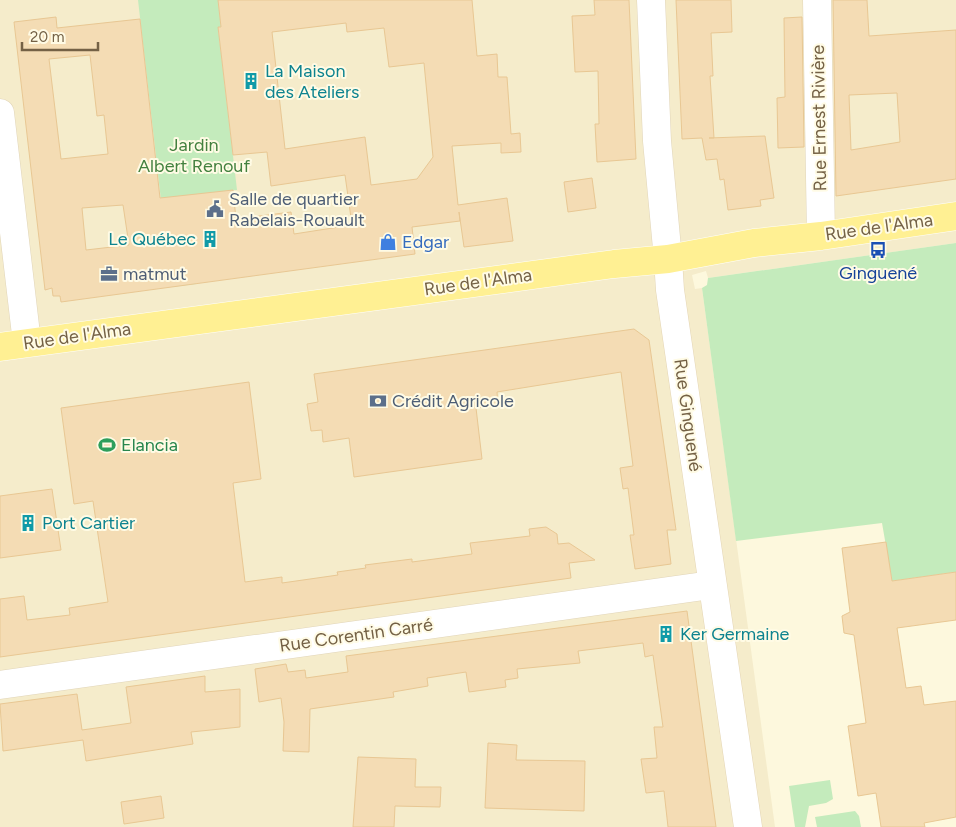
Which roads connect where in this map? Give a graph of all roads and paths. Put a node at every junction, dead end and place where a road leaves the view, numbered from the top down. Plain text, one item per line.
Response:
1 (651, 0) edge
2 (817, 0) edge
3 (0, 112) edge
4 (956, 216) edge
5 (821, 236) junction
6 (668, 259) junction
7 (26, 343) junction
8 (0, 347) edge
9 (712, 585) junction
10 (0, 685) edge
11 (748, 827) edge

1 - 6 street, Rue Ginguené
2 - 5 street, Rue Ernest Rivière
3 - 7 street
4 - 5 main road, Rue de l'Alma
5 - 6 main road, Rue de l'Alma
6 - 7 main road, Rue de l'Alma
6 - 9 street, Rue Ginguené
7 - 8 main road, Rue de l'Alma
9 - 10 street, Rue Corentin Carré
9 - 11 street, Rue Ginguené

